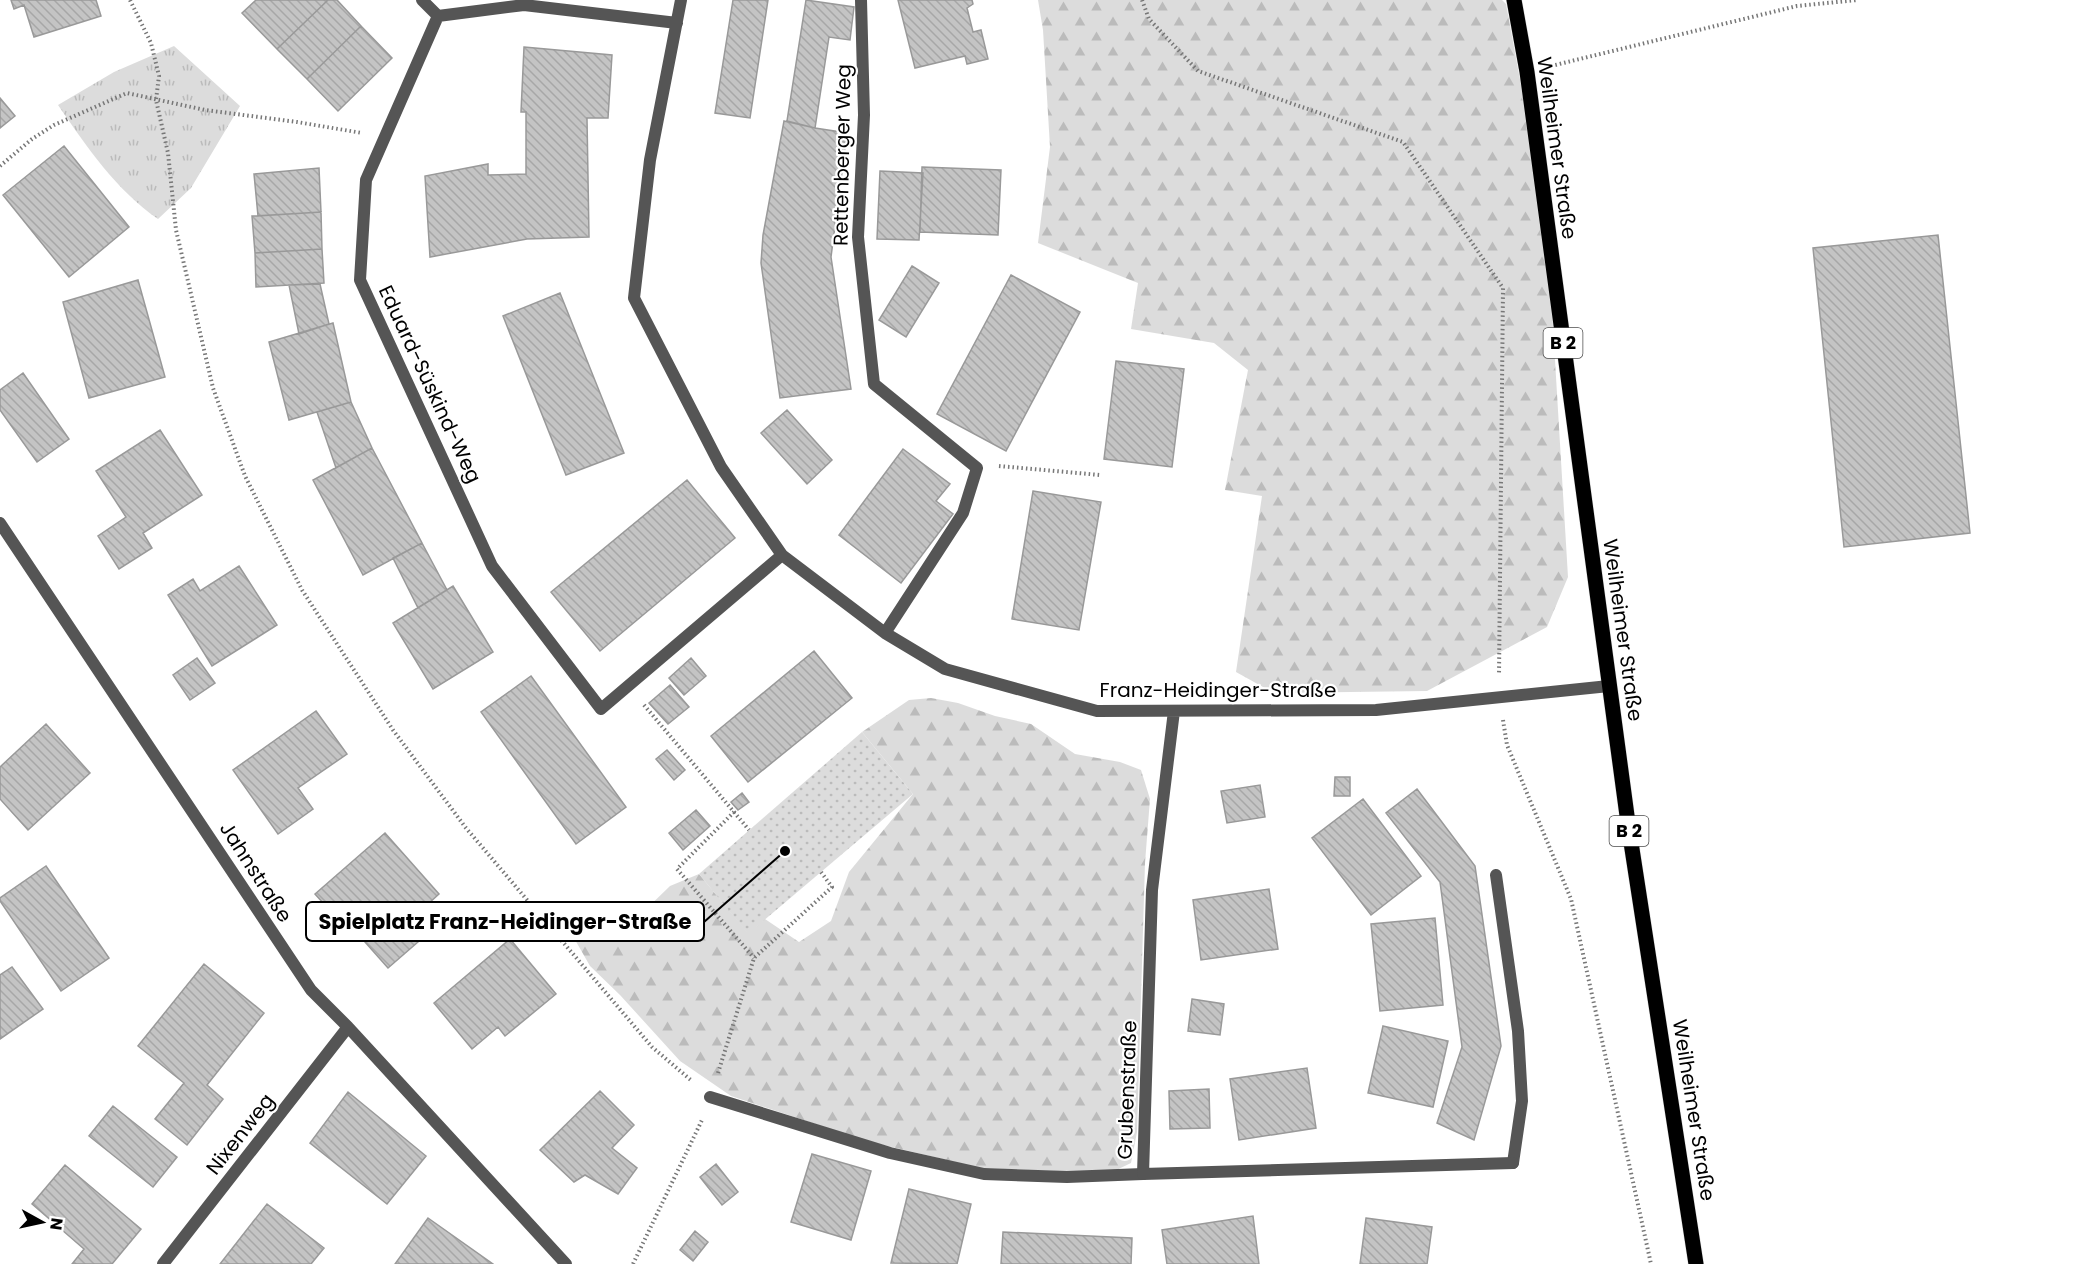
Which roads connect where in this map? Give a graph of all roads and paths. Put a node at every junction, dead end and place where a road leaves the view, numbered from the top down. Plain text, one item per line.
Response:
1 (130, 0) edge
2 (422, 0) edge
3 (681, 0) edge
4 (861, 0) edge
5 (1142, 0) edge
6 (1514, 0) edge
7 (1857, 0) edge
8 (438, 16) junction
9 (677, 23) junction
10 (1527, 72) junction
11 (156, 100) junction
12 (383, 140) junction
13 (0, 166) edge
14 (977, 468) junction
15 (1100, 475) dead end
16 (0, 523) edge
17 (782, 555) junction
18 (885, 633) junction
19 (628, 686) junction
20 (1609, 686) junction
21 (1499, 697) junction
22 (1174, 711) junction
23 (734, 812) junction
24 (749, 830) dead end
25 (821, 872) dead end
26 (1496, 875) dead end
27 (754, 958) junction
28 (348, 1027) junction
29 (710, 1097) junction
30 (1143, 1174) junction
31 (163, 1264) edge
32 (566, 1264) edge
33 (633, 1264) edge
34 (1651, 1264) edge
35 (1696, 1264) edge

1 - 11 path
2 - 8 street
3 - 9 street, Franz-Heidinger-Straße
4 - 14 street, Rettenberger Weg
5 - 21 path
6 - 10 main road, Weilheimer Straße / B 2
7 - 10 path
8 - 9 street
8 - 12 street, Eduard-Süskind-Weg
9 - 17 street, Franz-Heidinger-Straße
10 - 20 main road, Weilheimer Straße / B 2
11 - 12 path
11 - 13 path
11 - 29 path
12 - 19 street, Eduard-Süskind-Weg
14 - 15 path
14 - 18 street
16 - 28 street, Jahnstraße
17 - 18 street, Franz-Heidinger-Straße
17 - 19 street, Eduard-Süskind-Weg
18 - 22 street, Franz-Heidinger-Straße
19 - 23 path
20 - 21 street, Franz-Heidinger-Straße
20 - 35 main road, Weilheimer Straße / B 2
21 - 22 street, Franz-Heidinger-Straße
21 - 34 path
22 - 30 street, Grubenstraße
23 - 24 path
23 - 27 path
25 - 27 path
26 - 30 street, Grubenstraße
27 - 29 path
28 - 31 street, Nixenweg
28 - 32 street, Jahnstraße
29 - 30 street
29 - 33 path

